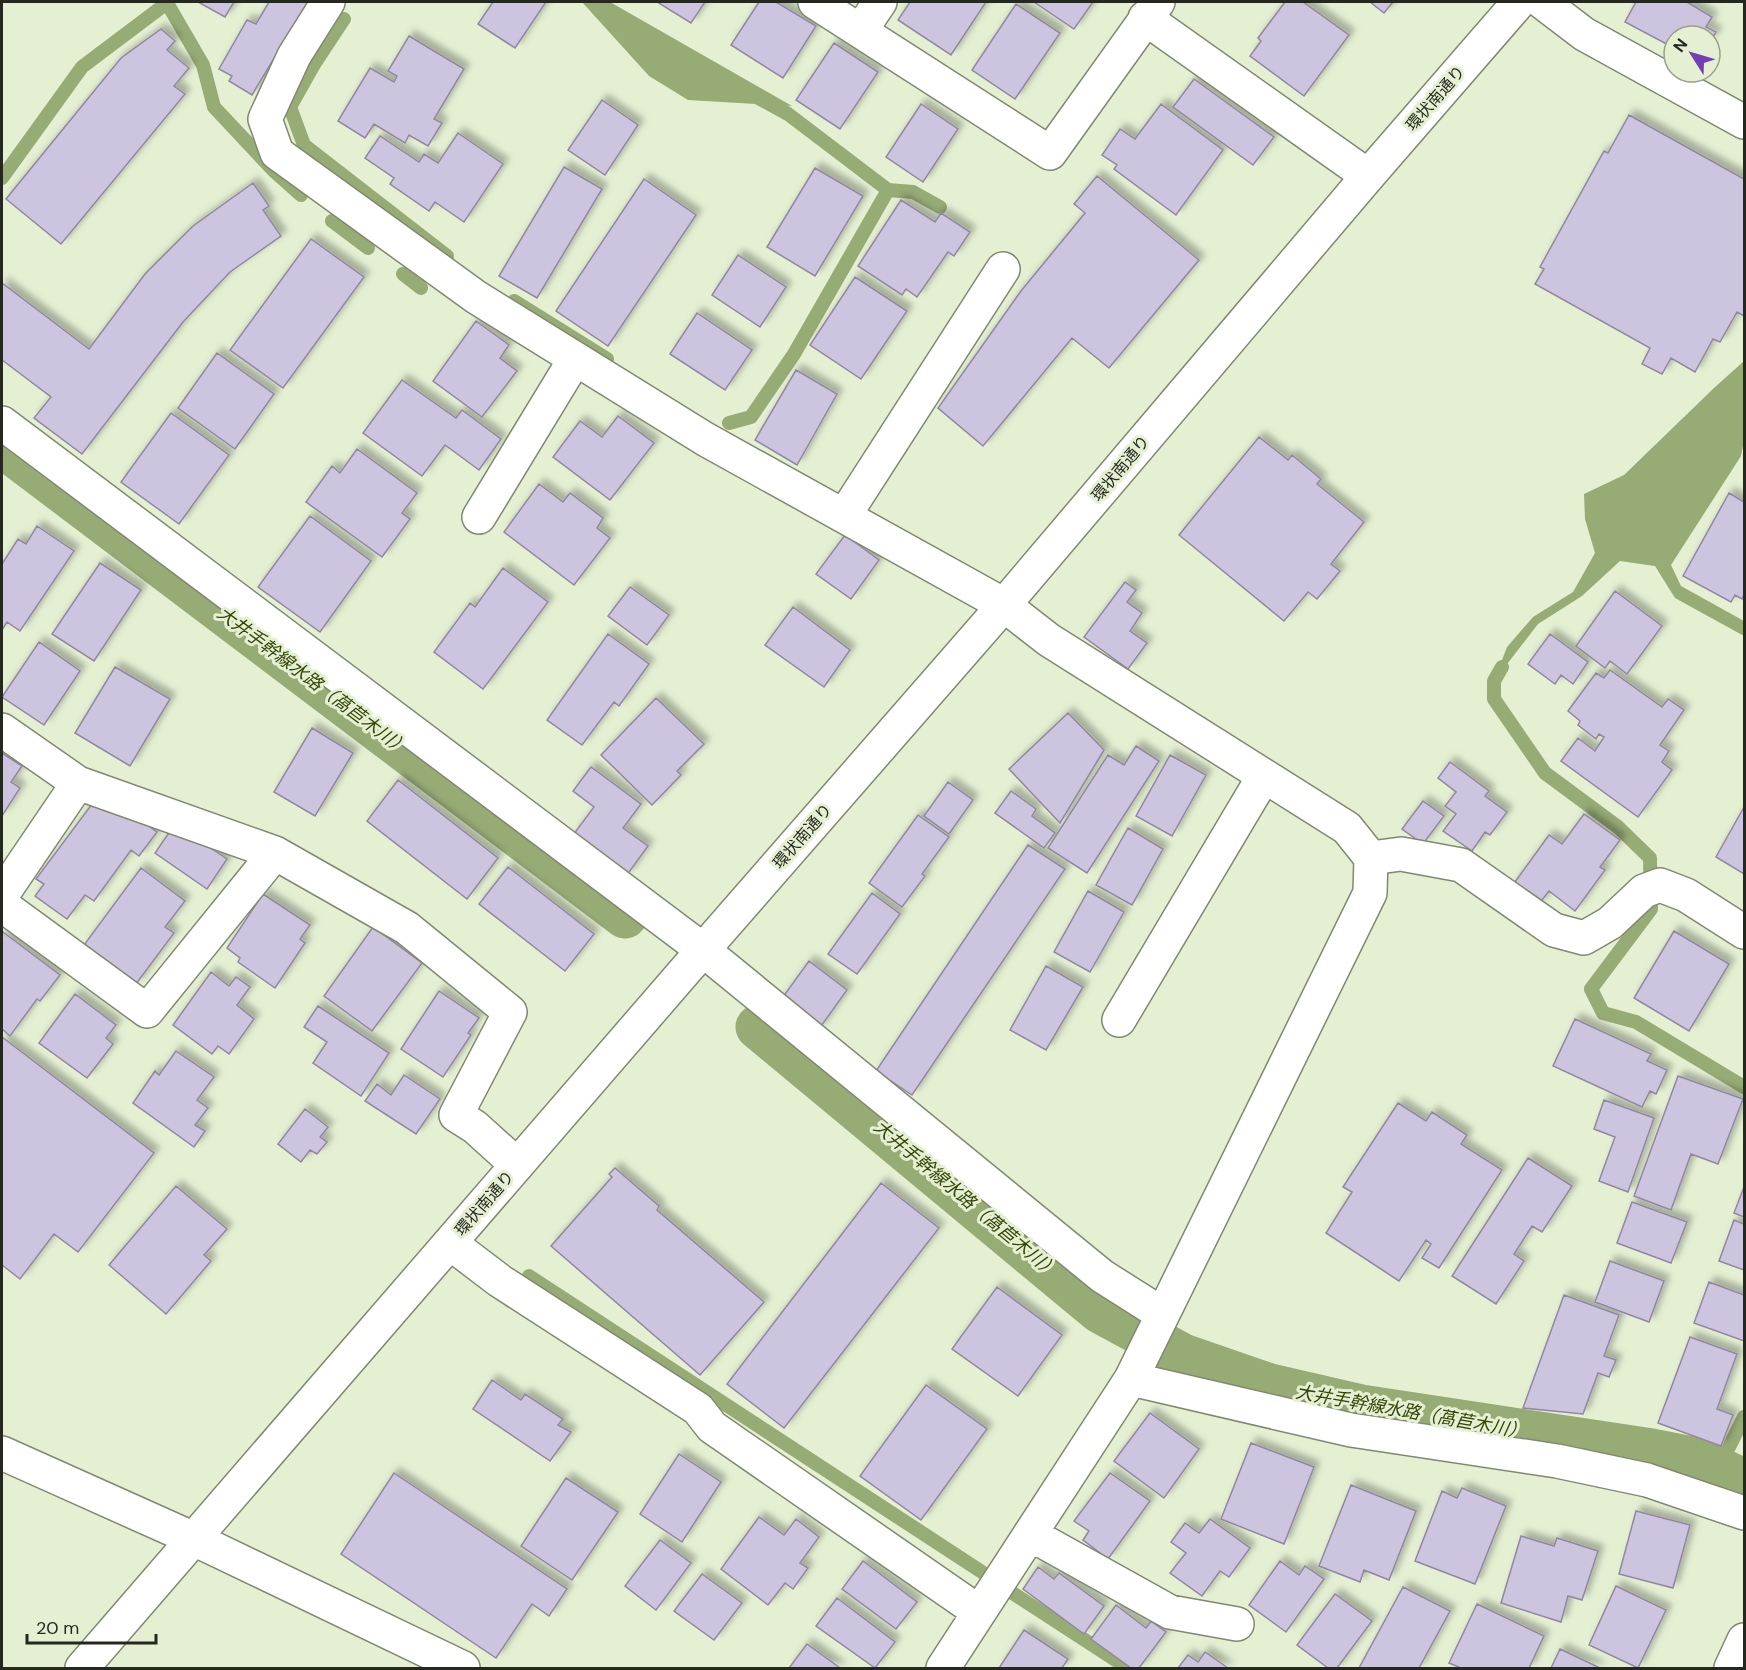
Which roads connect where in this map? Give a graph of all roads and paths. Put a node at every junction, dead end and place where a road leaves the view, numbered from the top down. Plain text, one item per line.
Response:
1 (328, 2) edge
2 (815, 2) edge
3 (880, 2) edge
4 (1519, 2) edge
5 (1542, 2) edge
6 (1151, 10) edge
7 (861, 30) junction
8 (1744, 122) edge
9 (1368, 176) junction
10 (1003, 270) dead end
11 (575, 359) junction
12 (2, 423) edge
13 (844, 516) junction
14 (479, 517) dead end
15 (1004, 604) junction
16 (2, 730) edge
17 (1264, 776) junction
18 (78, 783) junction
19 (275, 852) junction
20 (1371, 858) junction
21 (2, 895) edge
22 (2, 906) edge
23 (1744, 932) edge
24 (703, 950) junction
25 (1119, 1020) dead end
26 (517, 1165) junction
27 (450, 1243) junction
28 (1160, 1317) junction
29 (1136, 1368) junction
30 (2, 1453) edge
31 (1744, 1513) edge
32 (1030, 1534) junction
33 (194, 1539) junction
34 (979, 1612) junction
35 (1237, 1624) dead end
36 (1744, 1640) edge
37 (82, 1668) edge
38 (463, 1668) edge
39 (943, 1668) edge
40 (1731, 1668) edge

1 - 11 main road
2 - 7 main road
3 - 7 main road
4 - 9 main road, 環状南通り
5 - 8 main road
6 - 7 main road
6 - 9 main road
9 - 15 main road, 環状南通り
10 - 13 main road
11 - 13 main road
11 - 14 main road
12 - 24 main road
13 - 15 main road
15 - 17 main road
15 - 24 main road, 環状南通り
16 - 18 main road
17 - 20 main road
17 - 25 main road
18 - 19 main road
18 - 21 main road
19 - 22 main road
19 - 26 main road
20 - 23 main road
20 - 28 main road
24 - 26 main road, 環状南通り
24 - 28 main road
26 - 27 main road, 環状南通り
27 - 33 main road, 環状南通り
27 - 34 main road
28 - 29 main road
29 - 31 main road
29 - 32 main road
30 - 33 main road
32 - 34 main road
32 - 35 main road
33 - 37 main road, 環状南通り
33 - 38 main road
34 - 39 main road
36 - 40 main road

